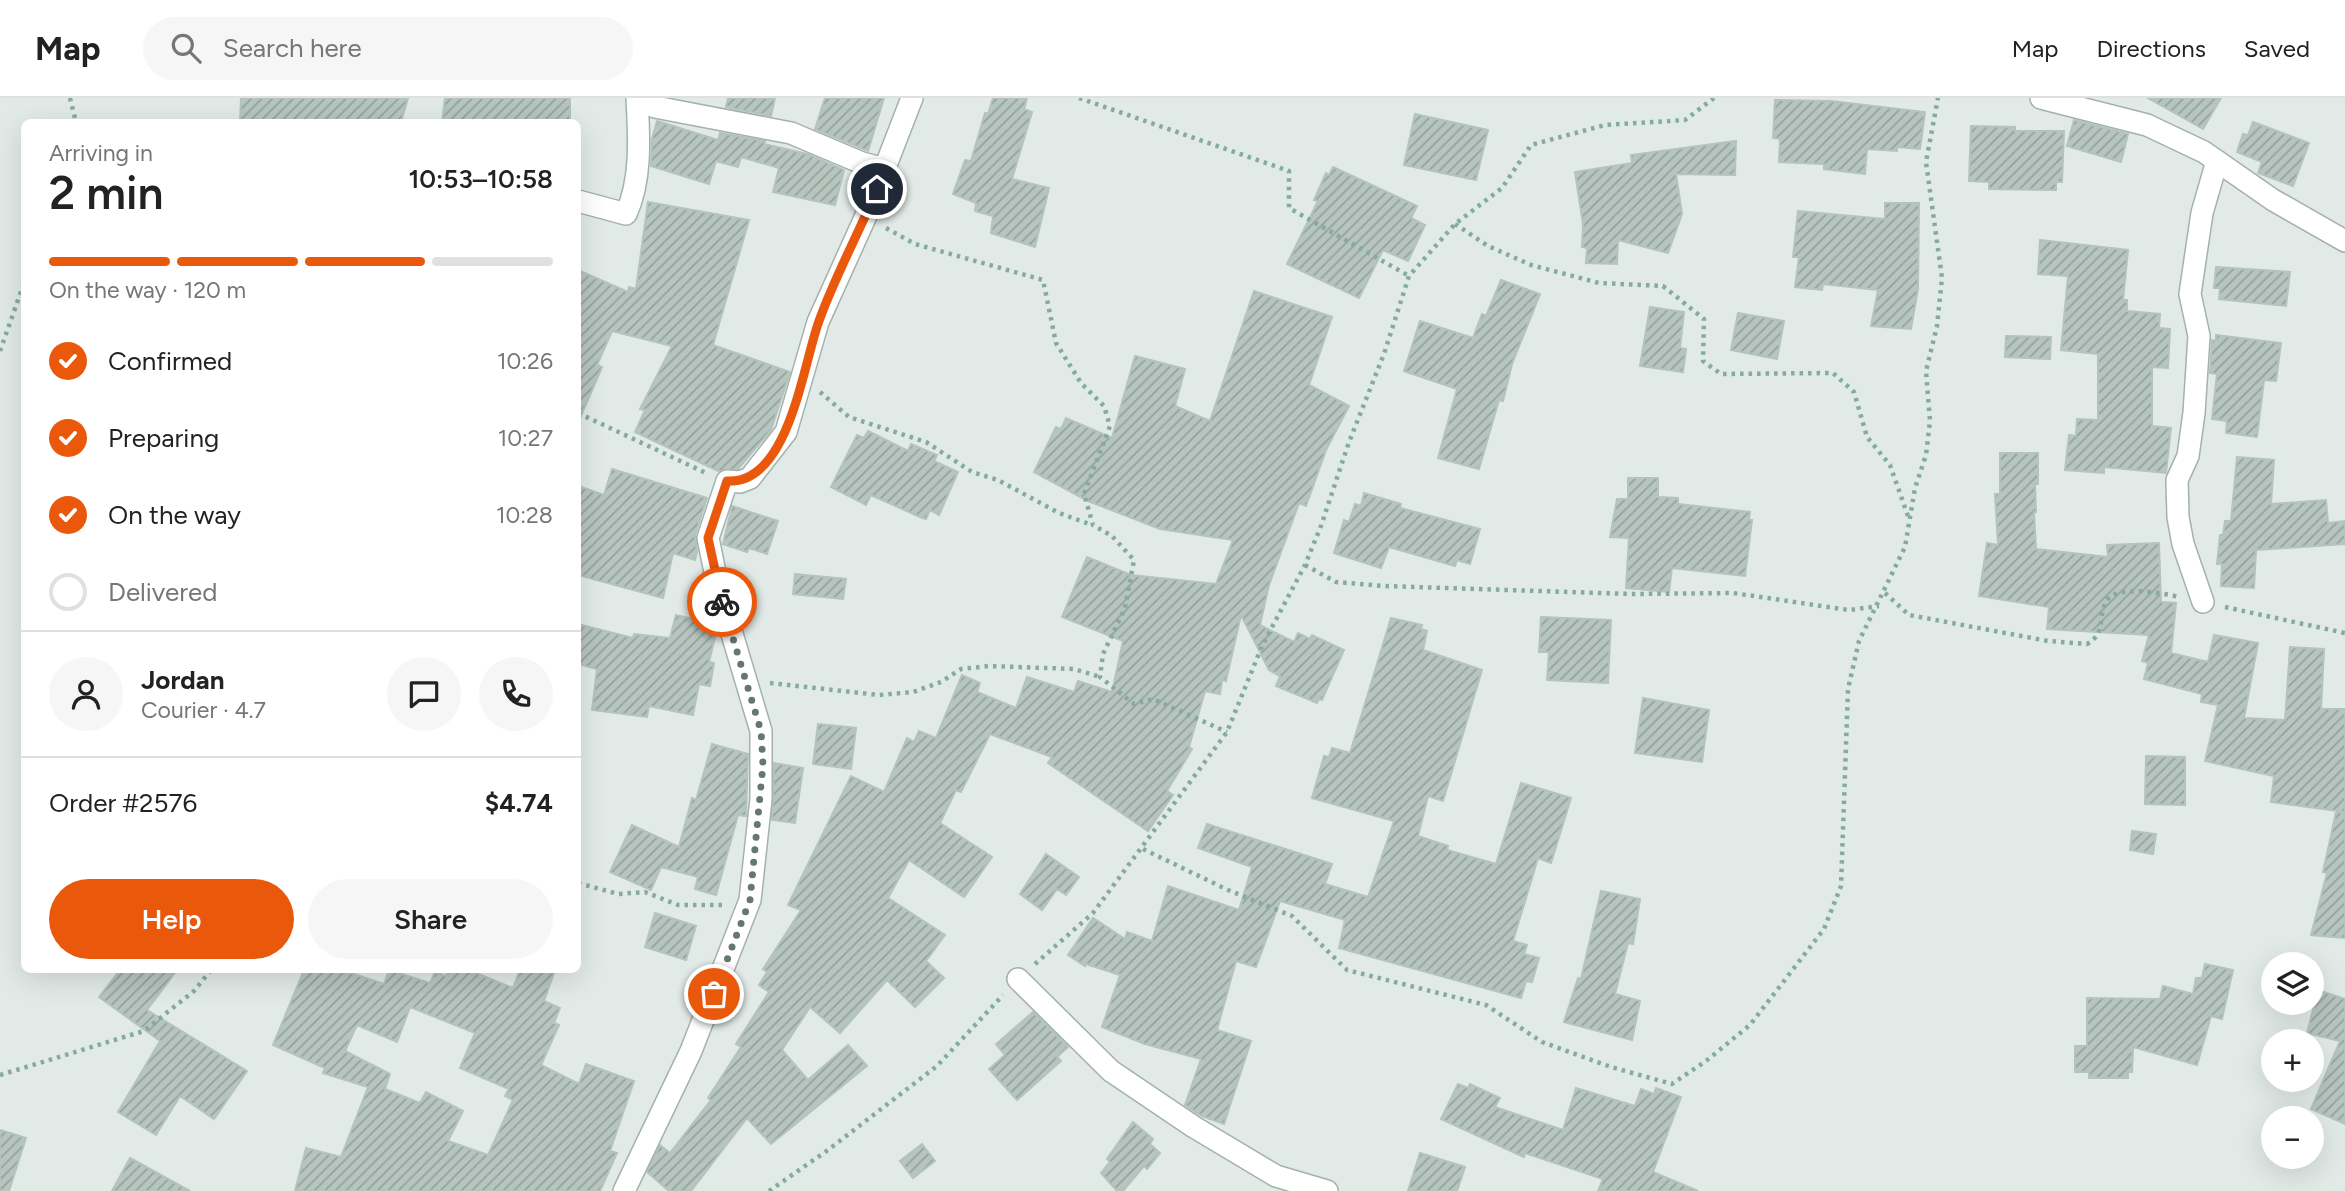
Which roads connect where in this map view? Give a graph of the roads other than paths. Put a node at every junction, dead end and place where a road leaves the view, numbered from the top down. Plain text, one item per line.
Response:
1 (637, 98) edge
2 (912, 98) edge
3 (2041, 98) edge
4 (2217, 161) junction
5 (886, 169) junction
6 (581, 202) edge
7 (2345, 241) edge
8 (2203, 602) road end
9 (1018, 979) road end
10 (624, 1191) edge
11 (1327, 1191) edge

1 - 5 street
1 - 6 street
2 - 5 street
3 - 4 street
4 - 7 street
4 - 8 street
5 - 10 street
9 - 11 street

